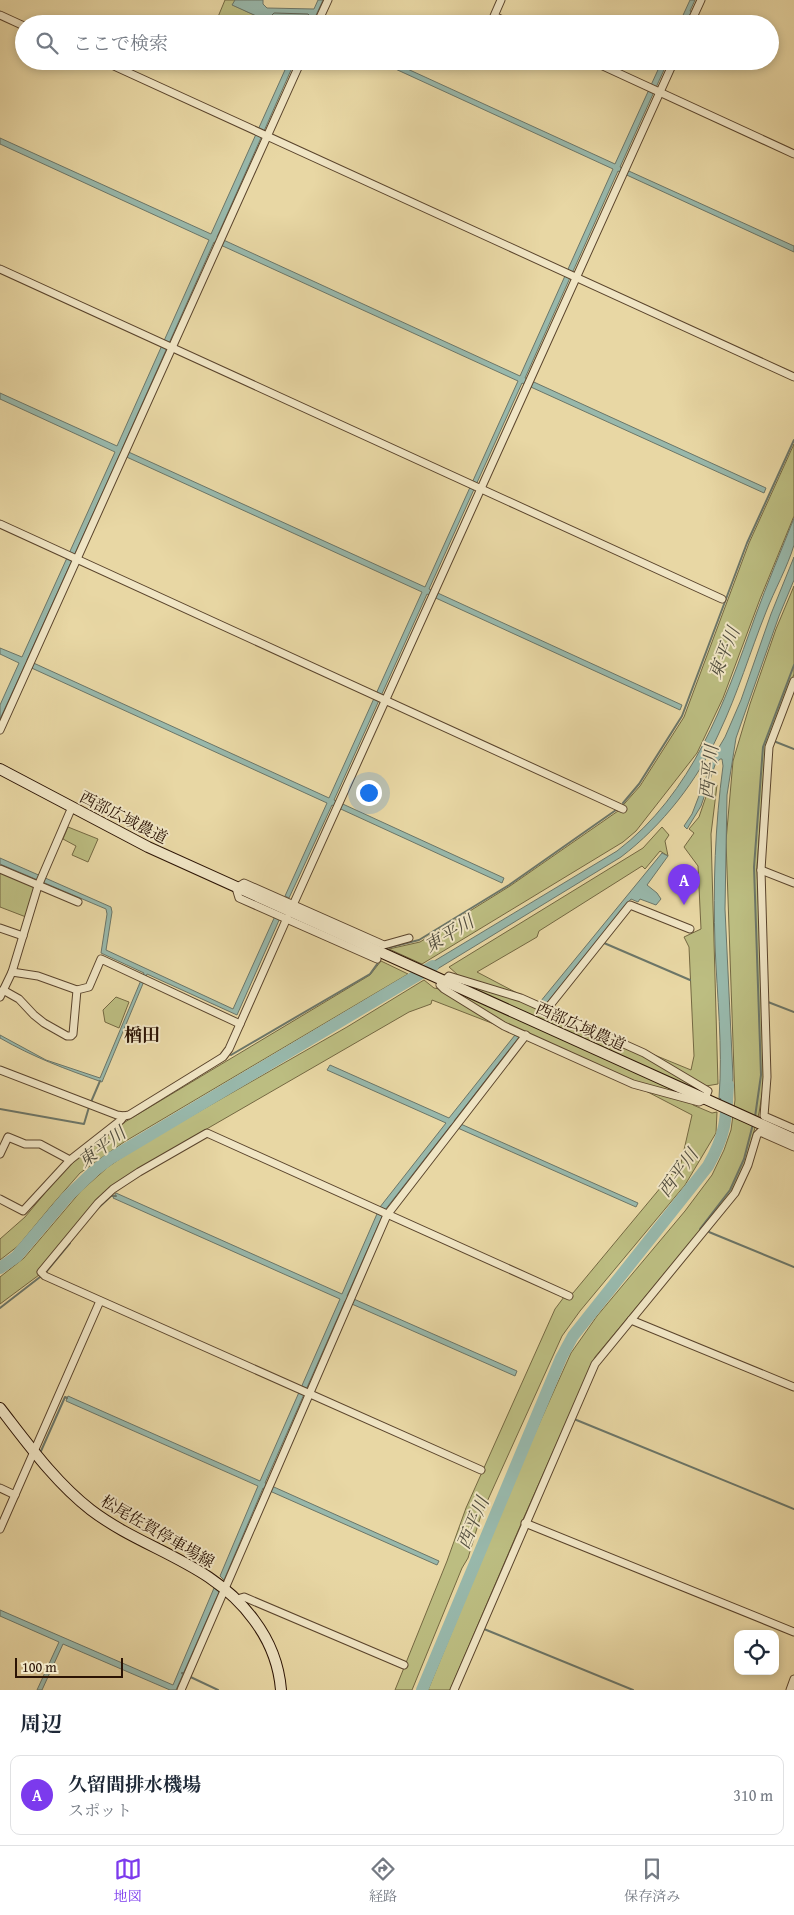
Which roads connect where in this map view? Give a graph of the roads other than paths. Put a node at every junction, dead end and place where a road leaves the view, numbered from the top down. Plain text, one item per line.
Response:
1 (328, 0) edge
2 (501, 0) edge
3 (701, 0) edge
4 (0, 15) edge
5 (322, 15) edge
6 (494, 15) edge
7 (694, 15) edge
8 (15, 22) edge
9 (123, 70) edge
10 (297, 70) edge
11 (611, 70) edge
12 (669, 70) edge
13 (658, 92) junction
14 (268, 135) junction
15 (794, 154) edge
16 (0, 269) edge
17 (574, 277) junction
18 (172, 347) junction
19 (794, 376) edge
20 (479, 488) junction
21 (0, 524) edge
22 (77, 559) junction
23 (722, 599) dead end
24 (794, 681) edge
25 (383, 699) junction
26 (0, 730) edge
27 (0, 769) edge
28 (72, 807) junction
29 (623, 809) dead end
30 (0, 869) edge
31 (761, 870) junction
32 (794, 882) edge
33 (39, 884) junction
34 (236, 888) junction
35 (78, 902) dead end
36 (293, 905) junction
37 (287, 918) junction
38 (0, 928) edge
39 (690, 929) dead end
40 (23, 936) junction
41 (409, 938) dead end
42 (377, 959) dead end
43 (10, 975) junction
44 (0, 976) edge
45 (444, 981) junction
46 (77, 990) junction
47 (2, 993) edge
48 (547, 1009) junction
49 (240, 1024) junction
50 (526, 1035) junction
51 (0, 1070) edge
52 (705, 1099) junction
53 (124, 1116) junction
54 (794, 1130) edge
55 (794, 1139) edge
56 (794, 1147) edge
57 (0, 1154) edge
58 (70, 1160) junction
59 (0, 1198) edge
60 (387, 1215) junction
61 (569, 1296) dead end
62 (100, 1301) junction
63 (631, 1320) junction
64 (794, 1387) edge
65 (309, 1393) junction
66 (0, 1408) edge
67 (34, 1452) junction
68 (481, 1470) dead end
69 (0, 1488) edge
70 (15, 1495) junction
71 (525, 1523) junction
72 (0, 1529) edge
73 (224, 1588) junction
74 (237, 1599) junction
75 (794, 1632) edge
76 (404, 1665) dead end
77 (794, 1679) edge
78 (181, 1690) edge
79 (281, 1690) edge
80 (454, 1690) edge
81 (790, 1690) edge

1 - 5 street
2 - 6 street
3 - 7 street
4 - 8 street
9 - 14 street
10 - 14 street
11 - 13 street
12 - 13 street
13 - 15 street
13 - 17 street
14 - 17 street
14 - 18 street
16 - 18 street
17 - 19 street
17 - 20 street
18 - 20 street
18 - 22 street
20 - 23 street
20 - 25 street
21 - 22 street
22 - 25 street
22 - 26 street
24 - 31 street
25 - 29 street
25 - 36 street
27 - 28 street, 西部広域農道
28 - 33 street
28 - 34 street, 西部広域農道
30 - 33 street
31 - 32 street
31 - 54 street
33 - 35 street
33 - 40 street
34 - 36 street
34 - 37 street
34 - 45 street, 西部広域農道
36 - 41 street
37 - 42 street
37 - 49 street
38 - 40 street
39 - 48 street
40 - 43 street
43 - 44 street
43 - 46 street
43 - 47 street
45 - 48 street
45 - 50 street
45 - 52 street, 西部広域農道
46 - 47 street
46 - 49 street
48 - 52 street
49 - 53 street
50 - 52 street
50 - 60 street
51 - 53 street
52 - 55 street, 西部広域農道
53 - 58 street
56 - 63 street
57 - 58 street
58 - 59 street
60 - 61 street
60 - 62 street
60 - 65 street
62 - 65 street
62 - 67 street
63 - 64 street
63 - 71 street
65 - 68 street
65 - 73 street
66 - 67 street, 松尾佐賀停車場線
67 - 70 street
67 - 73 street, 松尾佐賀停車場線
69 - 70 street
70 - 72 street
71 - 75 street
71 - 80 street
73 - 74 street, 松尾佐賀停車場線
73 - 78 street
74 - 76 street
74 - 79 street, 松尾佐賀停車場線
77 - 81 street

